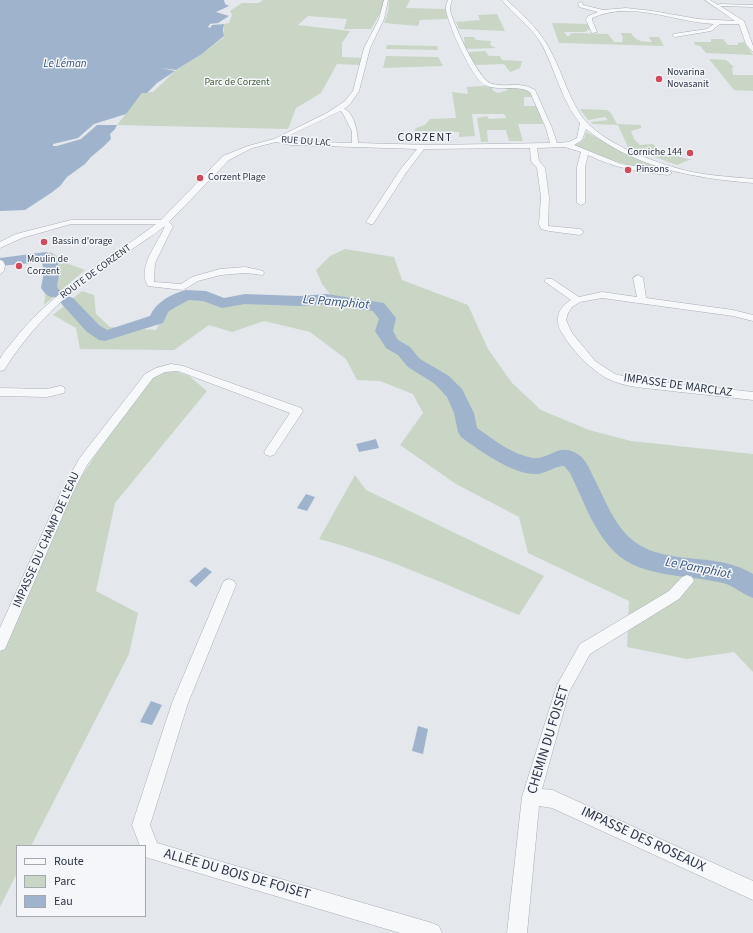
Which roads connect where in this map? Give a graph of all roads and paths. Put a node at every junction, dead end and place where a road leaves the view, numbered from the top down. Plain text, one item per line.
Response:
1 (386, 0) edge
2 (450, 0) edge
3 (504, 0) edge
4 (707, 0) edge
5 (580, 3) dead end
6 (720, 5) dead end
7 (753, 6) edge
8 (601, 11) junction
9 (742, 20) junction
10 (705, 22) junction
11 (719, 22) junction
12 (714, 26) junction
13 (594, 32) dead end
14 (675, 35) dead end
15 (753, 50) edge
16 (339, 109) junction
17 (583, 123) junction
18 (276, 140) junction
19 (355, 144) junction
20 (533, 144) junction
21 (554, 144) junction
22 (564, 144) junction
23 (423, 146) junction
24 (585, 151) junction
25 (676, 170) junction
26 (753, 181) edge
27 (581, 203) dead end
28 (370, 222) dead end
29 (164, 223) junction
30 (580, 232) dead end
31 (0, 245) edge
32 (0, 263) edge
33 (0, 271) edge
34 (260, 273) dead end
35 (638, 278) dead end
36 (549, 281) dead end
37 (577, 300) junction
38 (642, 300) junction
39 (753, 318) edge
40 (17, 345) junction
41 (0, 368) edge
42 (0, 378) edge
43 (60, 390) dead end
44 (0, 392) edge
45 (753, 396) edge
46 (270, 452) dead end
47 (687, 581) dead end
48 (229, 585) dead end
49 (0, 644) edge
50 (531, 797) junction
51 (753, 891) edge
52 (432, 933) edge
53 (517, 933) edge

1 - 16 street
2 - 21 street
3 - 17 street
4 - 9 street
5 - 8 street
6 - 7 street
8 - 10 street
8 - 13 street
9 - 11 street
9 - 15 street
10 - 11 street
10 - 12 street
11 - 12 street
12 - 14 street
16 - 18 street
16 - 19 street
17 - 22 street, RUE DU LAC
17 - 25 street
18 - 19 street, RUE DU LAC
18 - 29 street, RUE DU LAC
19 - 23 street, RUE DU LAC
20 - 21 street, RUE DU LAC
20 - 23 street, RUE DU LAC
20 - 30 street
21 - 22 street, RUE DU LAC
22 - 24 street
23 - 28 street
24 - 25 street
24 - 27 street
25 - 26 street
29 - 31 street
29 - 34 street
29 - 40 street, ROUTE DE CORZENT
32 - 33 street
35 - 38 street
36 - 37 street
37 - 38 street
37 - 45 street, IMPASSE DE MARCLAZ
38 - 39 street
40 - 41 street, ROUTE DE CORZENT
40 - 42 street, ROUTE DE CORZENT
43 - 44 street
46 - 49 street, IMPASSE DU CHAMP DE L'EAU
47 - 50 street, CHEMIN DU FOISET
48 - 52 street, ALLÉE DU BOIS DE FOISET
50 - 51 street, IMPASSE DES ROSEAUX
50 - 53 street, CHEMIN DU FOISET

